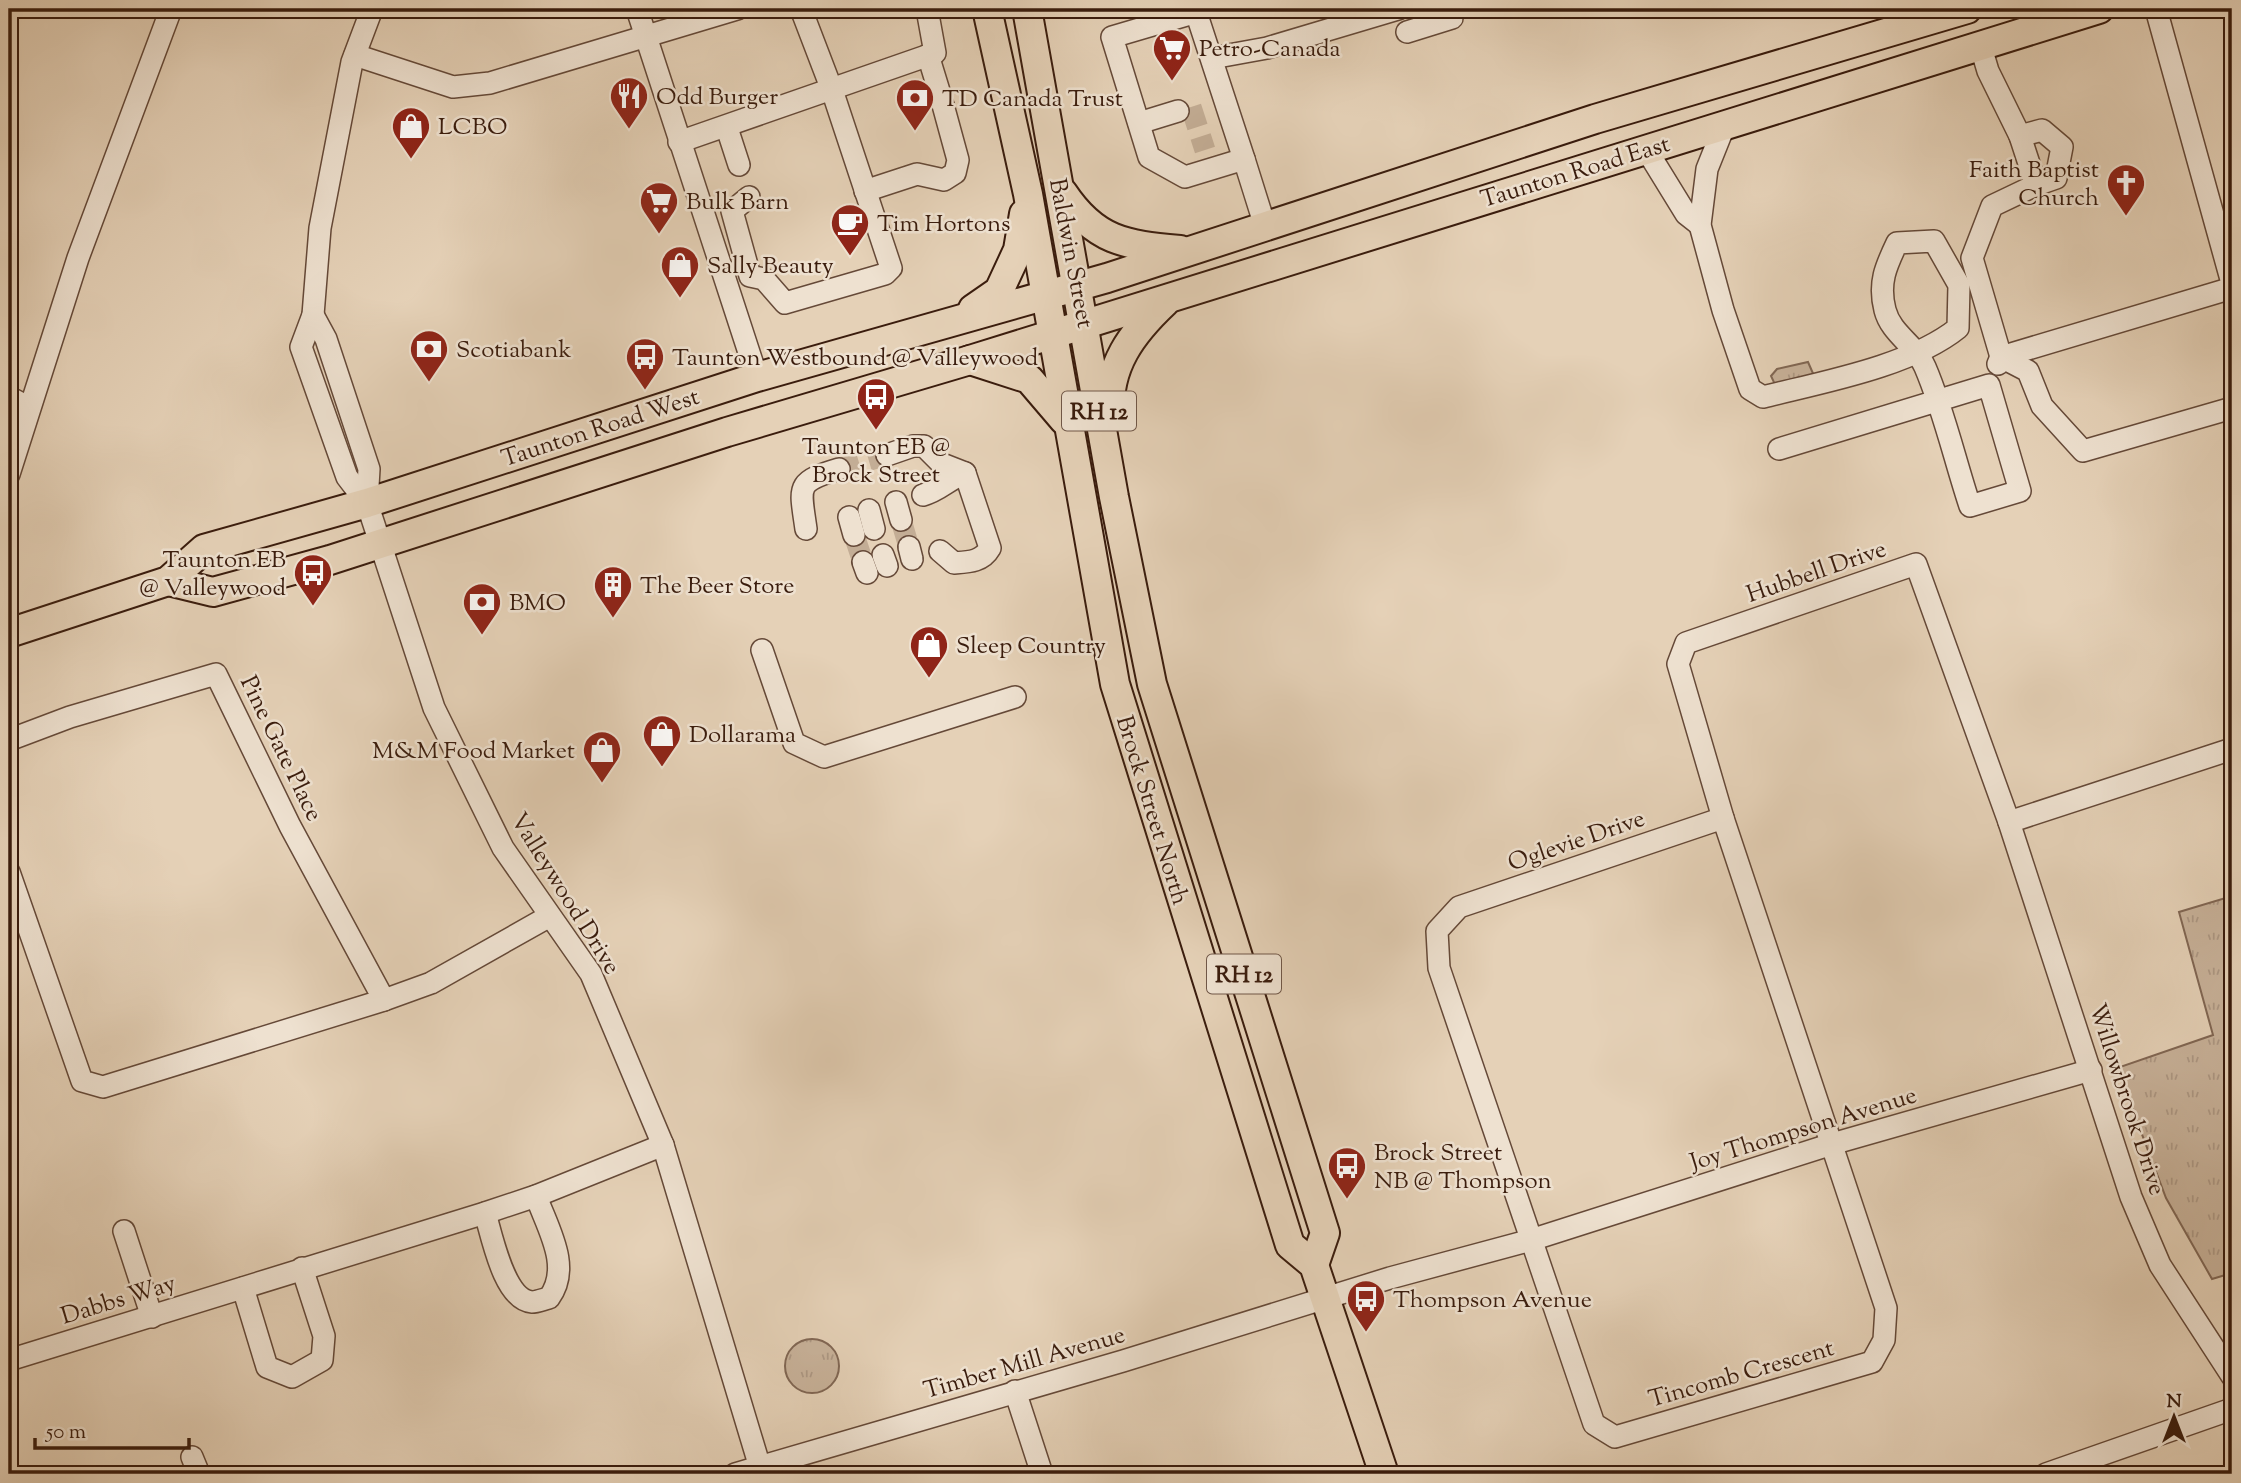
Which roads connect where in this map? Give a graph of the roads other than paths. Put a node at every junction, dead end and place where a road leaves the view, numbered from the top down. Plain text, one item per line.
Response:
1 (171, 9) edge
2 (372, 9) edge
3 (637, 9) edge
4 (737, 9) edge
5 (801, 9) edge
6 (927, 9) edge
7 (988, 9) edge
8 (1027, 9) edge
9 (1398, 9) edge
10 (1452, 9) edge
11 (1967, 9) edge
12 (2099, 9) edge
13 (2156, 9) edge
14 (1196, 10) edge
15 (1936, 13) edge
16 (1406, 32) dead end
17 (647, 37) junction
18 (1980, 44) junction
19 (355, 55) junction
20 (928, 55) junction
21 (1212, 58) junction
22 (832, 90) junction
23 (1178, 111) dead end
24 (1139, 123) junction
25 (1725, 124) junction
26 (727, 128) junction
27 (2020, 135) junction
28 (679, 142) junction
29 (1646, 149) junction
30 (1244, 159) junction
31 (739, 165) dead end
32 (2036, 185) junction
33 (1059, 188) junction
34 (865, 191) junction
35 (1028, 194) junction
36 (749, 197) dead end
37 (1700, 225) junction
38 (1265, 226) junction
39 (1188, 251) junction
40 (1079, 285) junction
41 (2232, 286) edge
42 (1044, 294) junction
43 (1170, 297) junction
44 (960, 319) junction
45 (1086, 324) junction
46 (1051, 335) junction
47 (1917, 353) junction
48 (2001, 357) junction
49 (970, 360) junction
50 (757, 377) junction
51 (1989, 386) junction
52 (9, 397) edge
53 (1936, 401) junction
54 (28, 407) junction
55 (2232, 408) edge
56 (1068, 425) junction
57 (1779, 449) dead end
58 (887, 456) tunnel mouth
59 (839, 470) tunnel mouth
60 (965, 473) junction
61 (9, 474) edge
62 (923, 495) dead end
63 (1114, 497) junction
64 (367, 503) junction
65 (806, 529) dead end
66 (379, 545) junction
67 (940, 551) dead end
68 (169, 581) junction
69 (9, 633) edge
70 (762, 650) dead end
71 (1015, 696) dead end
72 (9, 740) edge
73 (2232, 749) edge
74 (1723, 818) junction
75 (2008, 822) junction
76 (9, 872) edge
77 (548, 917) junction
78 (384, 1000) junction
79 (2091, 1070) junction
80 (1832, 1144) junction
81 (663, 1145) junction
82 (537, 1196) junction
83 (485, 1213) junction
84 (124, 1231) dead end
85 (1531, 1240) junction
86 (1314, 1265) junction
87 (302, 1268) junction
88 (243, 1288) junction
89 (1326, 1300) junction
90 (152, 1317) junction
91 (9, 1360) edge
92 (2232, 1376) edge
93 (1015, 1391) junction
94 (2232, 1409) edge
95 (761, 1471) edge
96 (736, 1474) edge
97 (1042, 1474) edge
98 (1384, 1474) edge
99 (2046, 1474) edge

1 - 54 street
2 - 19 street
3 - 17 street
4 - 17 street
5 - 22 street
6 - 20 street
7 - 35 main road, Baldwin Street / RH 12
8 - 33 main road, Baldwin Street / RH 12
9 - 21 street
10 - 16 street
11 - 15 main road, Taunton Road East
12 - 18 main road, Taunton Road East
13 - 41 street
14 - 21 street
14 - 24 street
15 - 38 main road, Taunton Road East
17 - 19 street
17 - 28 street
18 - 25 main road, Taunton Road East
18 - 27 street
19 - 64 street, Valleywood Drive
20 - 22 street
20 - 34 street
21 - 30 street
22 - 26 street
22 - 34 street
23 - 24 street
24 - 30 street
25 - 29 main road, Taunton Road East
25 - 37 street
26 - 28 street
26 - 31 street
27 - 32 street
27 - 32 street
28 - 50 street
29 - 37 street
29 - 43 main road, Taunton Road East
30 - 38 street
32 - 48 street
33 - 39 main road
33 - 40 main road, Baldwin Street / RH 12
34 - 36 street
35 - 42 main road, Baldwin Street / RH 12
35 - 44 main road
37 - 47 street
38 - 39 main road, Taunton Road East
39 - 40 main road, Taunton Road East
40 - 42 main road, Taunton Road East
40 - 45 main road, Baldwin Street / RH 12
41 - 48 street
42 - 44 main road, Taunton Road West
42 - 46 main road, Baldwin Street / RH 12
43 - 45 main road, Taunton Road East
43 - 63 main road
44 - 50 main road, Taunton Road West
45 - 46 main road, Taunton Road East
45 - 63 main road, Baldwin Street / RH 12
46 - 49 main road, Taunton Road West
46 - 56 main road, Brock Street North / RH 12
47 - 47 street
47 - 53 street
48 - 51 street
48 - 55 street
49 - 56 main road
49 - 66 main road, Taunton Road West
50 - 64 main road, Taunton Road West
51 - 53 street
51 - 53 street
52 - 54 street
53 - 57 street
54 - 61 street
56 - 86 main road, Brock Street North / RH 12
58 - 60 street
59 - 65 street
60 - 62 street
60 - 67 street
63 - 86 main road, Brock Street North / RH 12
64 - 66 street, Valleywood Drive
64 - 68 main road, Taunton Road West
66 - 68 main road, Taunton Road West
66 - 77 street, Valleywood Drive
68 - 69 main road, Taunton Road West
70 - 71 street
72 - 78 street, Pine Gate Place
73 - 75 street
74 - 75 street, Hubbell Drive
74 - 80 street
74 - 85 street, Oglevie Drive
75 - 79 street, Willowbrook Drive
76 - 78 street
77 - 78 street
77 - 81 street, Valleywood Drive
79 - 80 street, Joy Thompson Avenue
79 - 92 street, Willowbrook Drive
80 - 85 street, Joy Thompson Avenue
80 - 85 street, Tincomb Crescent
81 - 82 street, Dabbs Way
81 - 95 street, Valleywood Drive
82 - 83 street, Dabbs Way
82 - 83 street
83 - 87 street, Dabbs Way
84 - 90 street
85 - 89 street
86 - 89 main road, Brock Street North / RH 12
87 - 88 street, Dabbs Way
87 - 88 street
88 - 90 street, Dabbs Way
89 - 93 street, Timber Mill Avenue
89 - 98 main road, Brock Street North / RH 12
90 - 91 street, Dabbs Way
93 - 95 street, Timber Mill Avenue
93 - 97 street
94 - 99 street
95 - 96 street, Timber Mill Avenue

